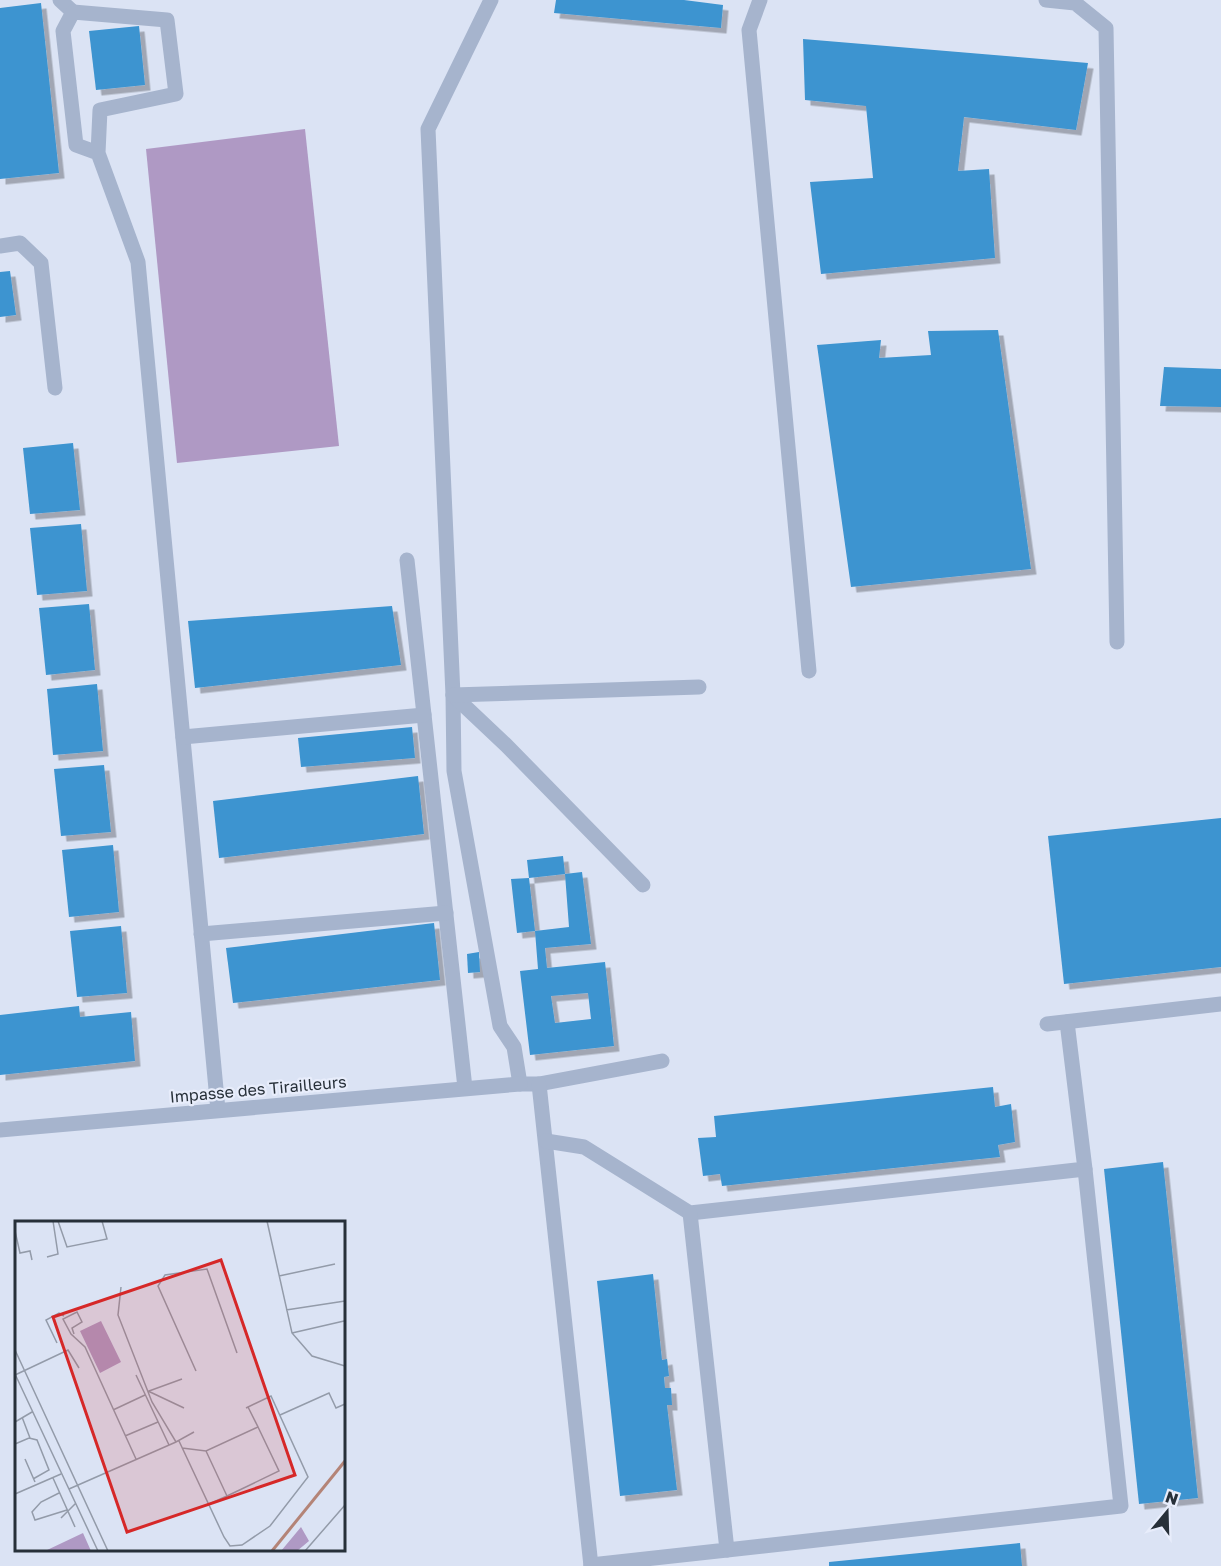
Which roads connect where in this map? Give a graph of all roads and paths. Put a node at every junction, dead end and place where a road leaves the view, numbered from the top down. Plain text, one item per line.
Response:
1 (60, 0) edge
2 (491, 0) edge
3 (760, 0) edge
4 (1046, 0) edge
5 (73, 12) junction
6 (98, 153) junction
7 (0, 246) edge
8 (55, 388) dead end
9 (406, 560) dead end
10 (1116, 642) dead end
11 (809, 671) dead end
12 (699, 687) dead end
13 (453, 695) junction
14 (424, 715) junction
15 (183, 737) junction
16 (643, 885) dead end
17 (446, 913) junction
18 (201, 934) junction
19 (1221, 1004) edge
20 (1067, 1022) junction
21 (1047, 1024) dead end
22 (662, 1061) dead end
23 (520, 1084) junction
24 (539, 1084) junction
25 (465, 1088) junction
26 (218, 1110) junction
27 (0, 1130) edge
28 (546, 1141) junction
29 (1085, 1169) junction
30 (690, 1213) junction
31 (727, 1550) junction
32 (591, 1565) edge

1 - 5 lane
2 - 13 lane
3 - 11 lane
4 - 10 lane
5 - 6 lane
5 - 6 lane
6 - 15 lane
7 - 8 lane
9 - 14 lane
12 - 13 lane
13 - 16 lane
13 - 23 lane
14 - 15 lane
14 - 17 lane
15 - 18 lane
17 - 18 lane
17 - 25 lane
18 - 26 lane
19 - 20 lane
20 - 21 lane
20 - 29 lane
22 - 24 lane, Impasse des Tirailleurs
23 - 24 lane, Impasse des Tirailleurs
23 - 25 lane, Impasse des Tirailleurs
24 - 28 lane
25 - 26 lane, Impasse des Tirailleurs
26 - 27 lane, Impasse des Tirailleurs
28 - 30 lane
28 - 32 lane
29 - 30 lane
29 - 31 lane
30 - 31 lane
31 - 32 lane

